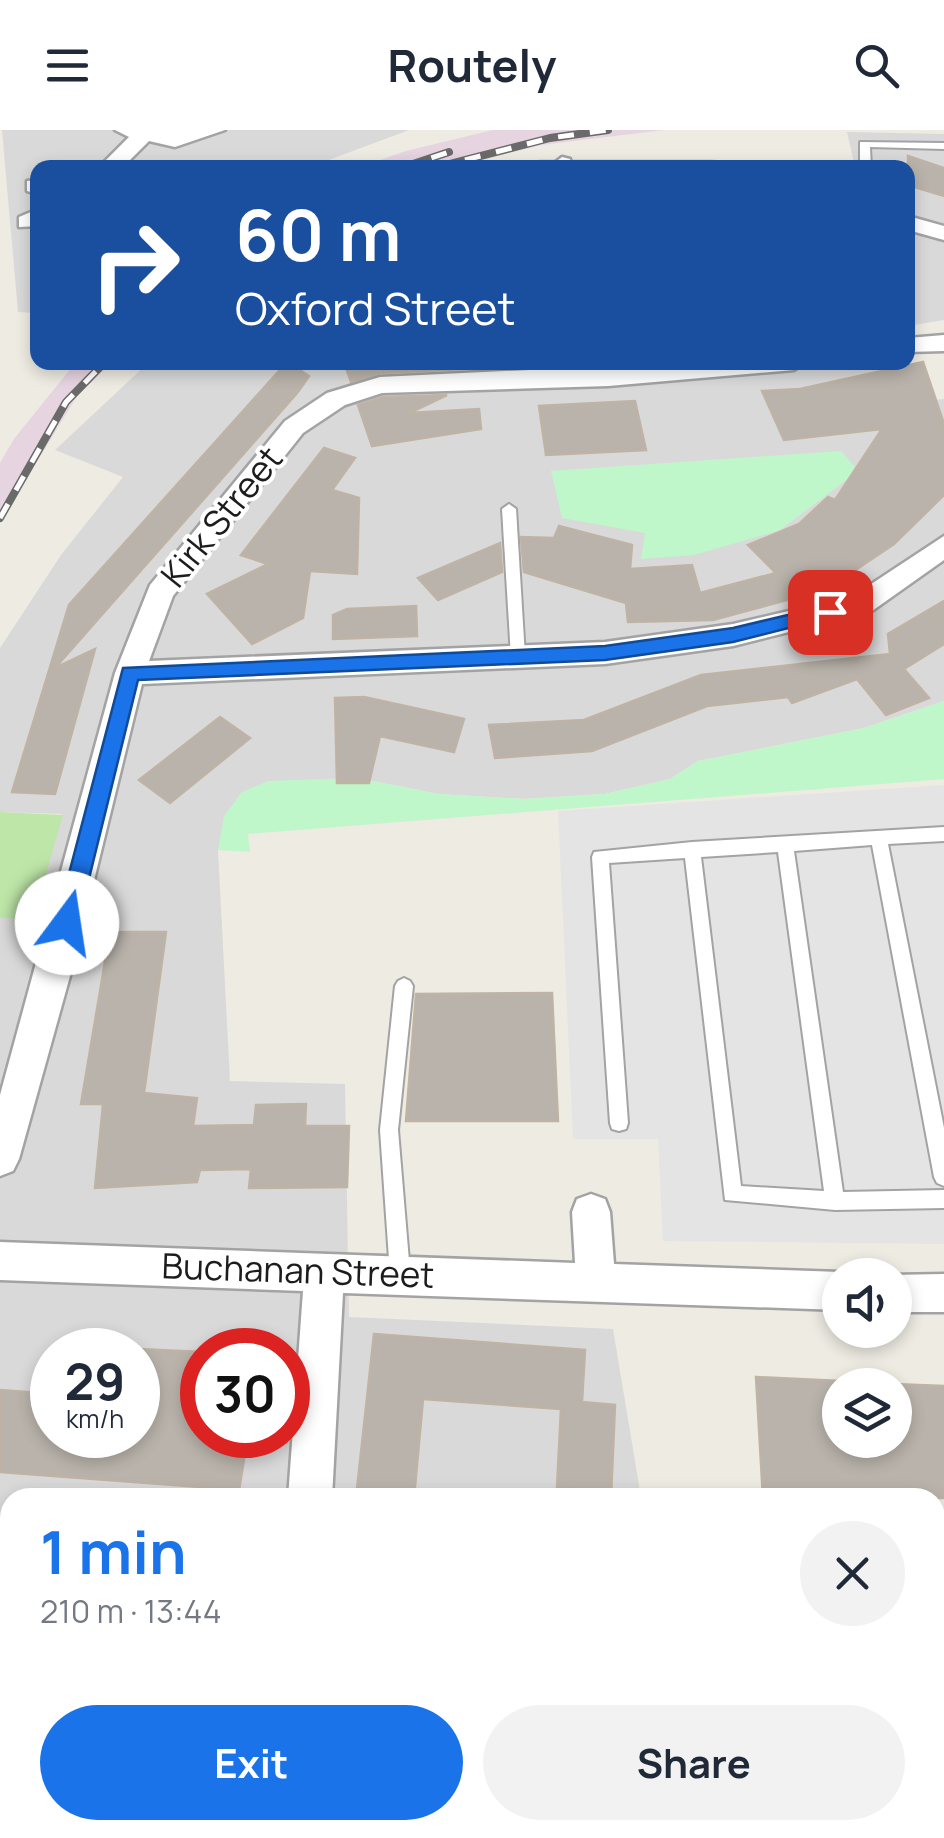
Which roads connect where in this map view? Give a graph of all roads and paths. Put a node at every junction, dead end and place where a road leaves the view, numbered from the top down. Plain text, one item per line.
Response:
1 (214, 130) edge
2 (134, 133) edge
3 (944, 146) edge
4 (115, 160) edge
5 (865, 160) edge
6 (915, 226) edge
7 (944, 234) edge
8 (944, 343) edge
9 (915, 345) edge
10 (582, 370) edge
11 (509, 509) dead end
12 (944, 546) edge
13 (518, 656) junction
14 (130, 673) junction
15 (944, 834) edge
16 (879, 838) junction
17 (785, 844) junction
18 (692, 849) junction
19 (404, 986) dead end
20 (619, 1123) dead end
21 (0, 1159) edge
22 (944, 1176) edge
23 (944, 1199) edge
24 (835, 1202) junction
25 (591, 1212) dead end
26 (0, 1261) edge
27 (324, 1273) junction
28 (400, 1273) junction
29 (596, 1283) junction
30 (822, 1290) edge
31 (912, 1293) edge
32 (944, 1293) edge
33 (311, 1488) edge

1 - 2 street
2 - 4 street
3 - 5 lane
6 - 7 street
8 - 9 street
10 - 14 street, Kirk Street
11 - 13 lane
12 - 13 street
13 - 14 street
14 - 21 street, Kirk Street
15 - 16 lane
16 - 17 lane
16 - 22 lane
17 - 18 lane
17 - 24 lane
18 - 20 lane
18 - 24 lane
19 - 28 lane
23 - 24 lane
25 - 29 street
26 - 27 street, Buchanan Street
27 - 28 street, Buchanan Street
27 - 33 street
28 - 29 street, Buchanan Street
29 - 30 street, Buchanan Street
31 - 32 street

